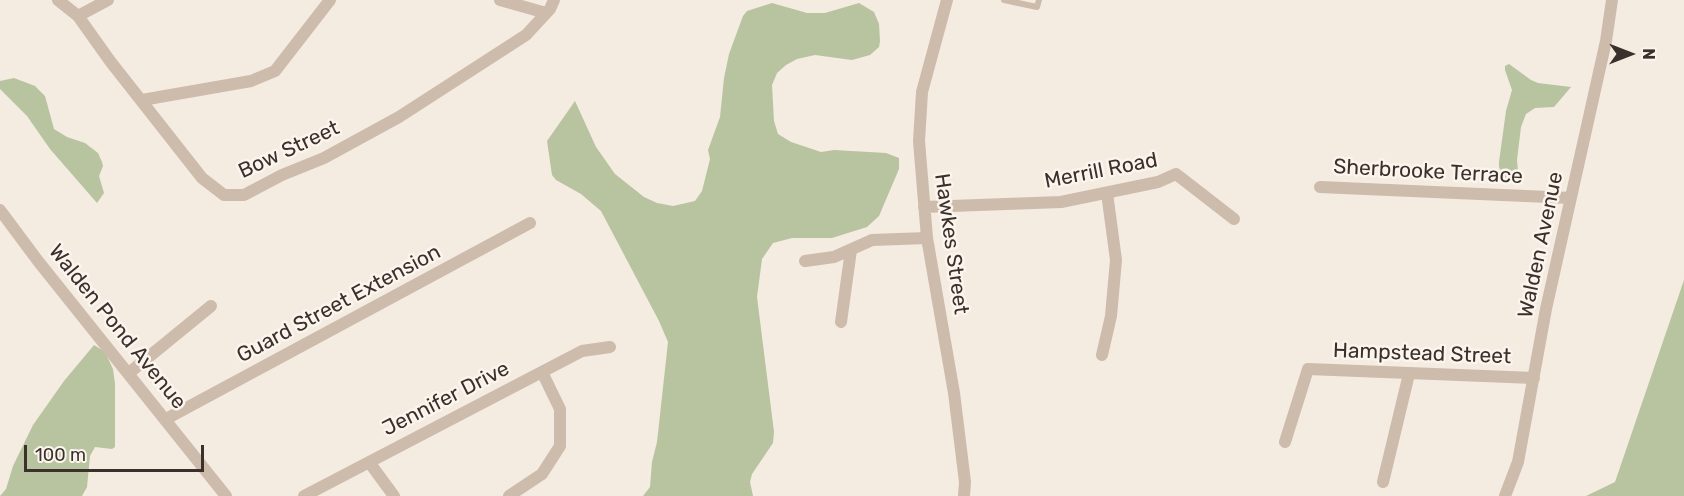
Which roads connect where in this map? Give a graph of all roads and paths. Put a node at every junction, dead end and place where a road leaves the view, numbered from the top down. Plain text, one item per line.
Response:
1 (58, 0) edge
2 (108, 0) edge
3 (330, 0) edge
4 (500, 0) edge
5 (554, 0) edge
6 (947, 0) edge
7 (1004, 0) edge
8 (1039, 0) edge
9 (1612, 0) edge
10 (546, 13) junction
11 (78, 16) junction
12 (142, 100) junction
13 (1320, 187) dead end
14 (1107, 194) junction
15 (1571, 198) junction
16 (924, 207) junction
17 (0, 210) edge
18 (1234, 219) dead end
19 (530, 223) dead end
20 (927, 238) junction
21 (851, 250) junction
22 (805, 261) dead end
23 (211, 306) dead end
24 (841, 322) dead end
25 (610, 347) dead end
26 (1102, 355) dead end
27 (542, 372) junction
28 (129, 373) junction
29 (1410, 374) junction
30 (1534, 378) junction
31 (166, 419) junction
32 (1285, 442) dead end
33 (369, 462) junction
34 (965, 482) junction
35 (1383, 482) dead end
36 (226, 496) edge
37 (304, 496) edge
38 (394, 496) edge
39 (509, 496) edge
40 (964, 496) edge
41 (970, 496) edge
42 (1505, 496) edge

1 - 11 street, Bow Street
2 - 11 street
3 - 12 street
4 - 10 street
5 - 10 street, Bow Street
6 - 16 street, Hawkes Street
7 - 8 lane
9 - 15 street, Walden Avenue
10 - 12 street, Bow Street
11 - 12 street, Bow Street
13 - 15 street, Sherbrooke Terrace
14 - 16 street, Merrill Road
14 - 18 street, Merrill Road
14 - 26 street
15 - 30 street, Walden Avenue
16 - 20 street, Hawkes Street
17 - 28 street, Walden Pond Avenue
19 - 31 street, Guard Street Extension
20 - 21 street
20 - 34 street, Hawkes Street
21 - 22 street
21 - 24 street
23 - 28 street
25 - 27 street, Jennifer Drive
27 - 33 street, Jennifer Drive
27 - 39 street
28 - 31 street, Walden Pond Avenue
29 - 30 street, Hampstead Street
29 - 32 street, Hampstead Street
29 - 35 street
30 - 42 street, Walden Avenue
31 - 36 street, Walden Pond Avenue
33 - 37 street, Jennifer Drive
33 - 38 street
34 - 40 street, Hawkes Street
34 - 41 street

